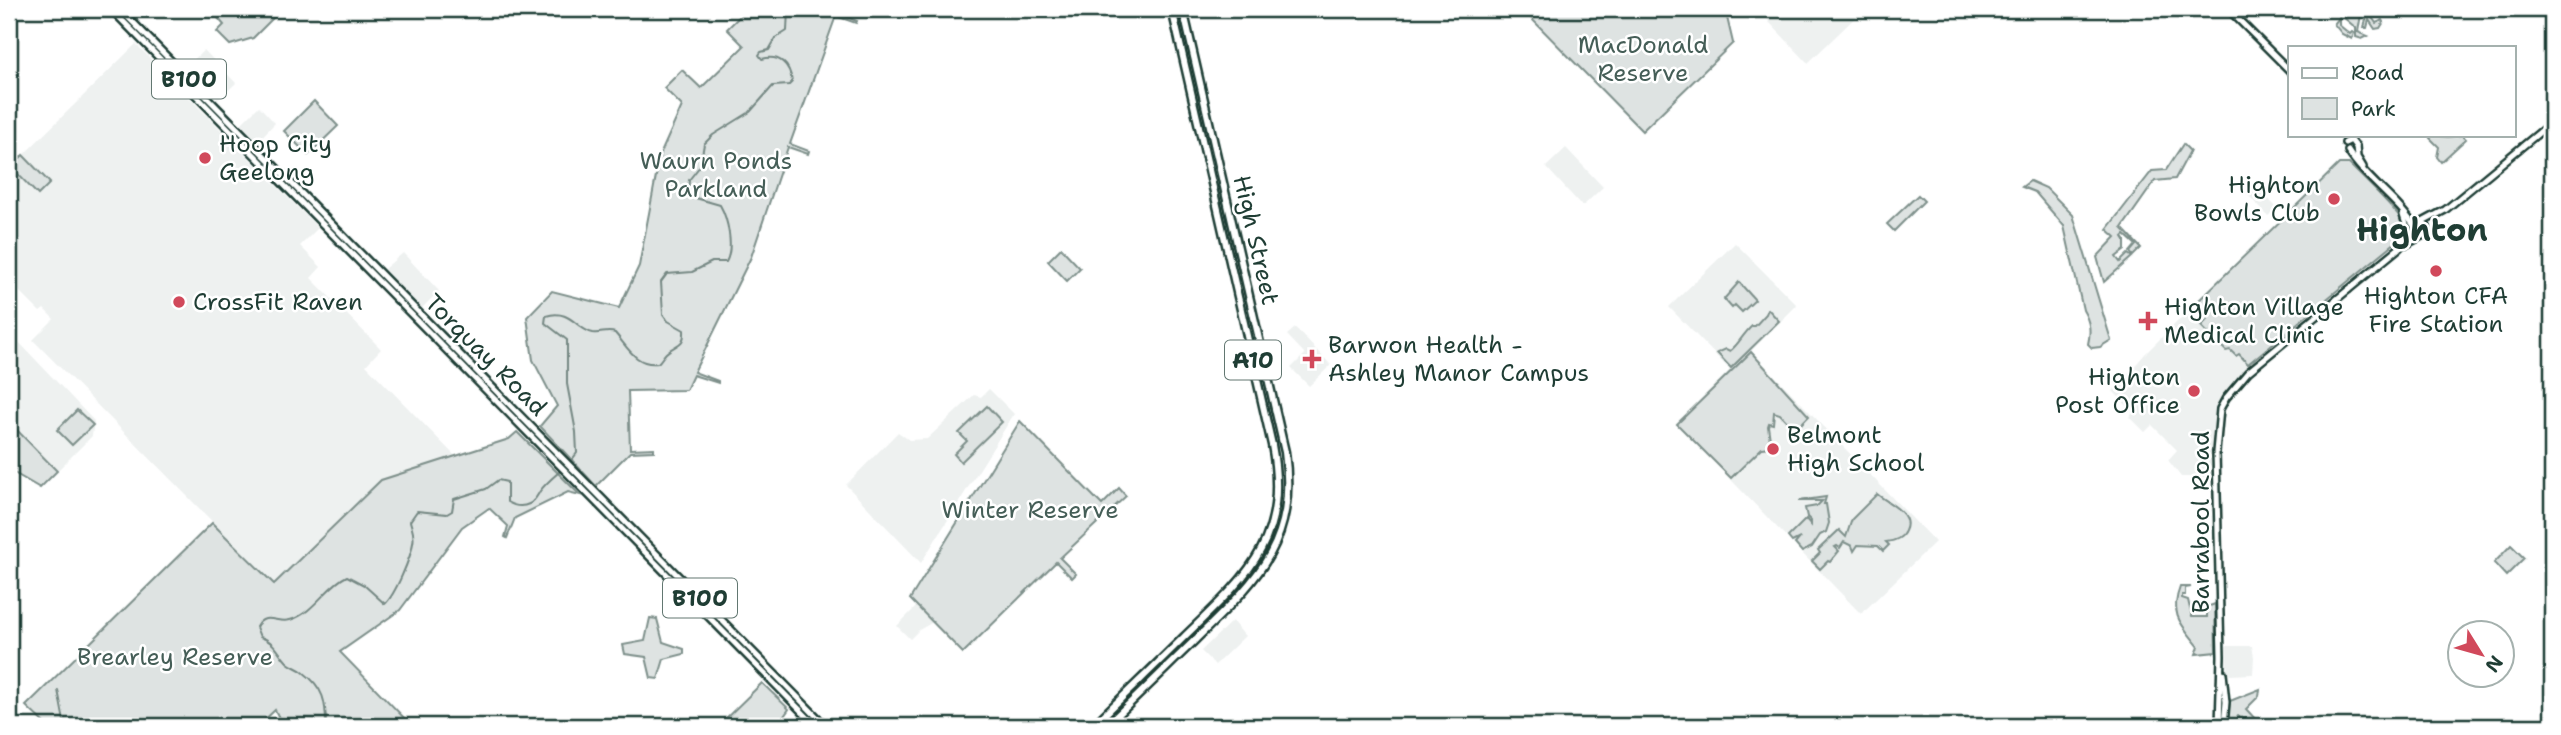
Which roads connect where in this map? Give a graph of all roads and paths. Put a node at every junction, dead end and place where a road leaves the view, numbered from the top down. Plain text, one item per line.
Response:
1 (111, 9) edge
2 (120, 9) edge
3 (1172, 9) edge
4 (1183, 9) edge
5 (2228, 9) edge
6 (2288, 69) edge
7 (2552, 122) edge
8 (2344, 136) edge
9 (2351, 137) edge
10 (2345, 144) junction
11 (2356, 146) junction
12 (2348, 151) junction
13 (2366, 173) junction
14 (2399, 206) junction
15 (2406, 214) junction
16 (2438, 216) junction
17 (2422, 223) junction
18 (2428, 229) junction
19 (2416, 230) junction
20 (2421, 236) junction
21 (2398, 249) junction
22 (2374, 269) junction
23 (1266, 417) junction
24 (1277, 418) junction
25 (560, 458) junction
26 (577, 476) junction
27 (1274, 517) junction
28 (1282, 524) junction
29 (1267, 562) junction
30 (1254, 565) junction
31 (1129, 690) junction
32 (2224, 694) junction
33 (1123, 696) junction
34 (1137, 696) junction
35 (1130, 703) junction
36 (816, 726) edge
37 (826, 726) edge
38 (1093, 726) edge
39 (1106, 726) edge
40 (2218, 726) edge
41 (2224, 726) edge

1 - 25 main road, Torquay Road / B100
2 - 25 main road, Torquay Road / B100
3 - 23 highway, High Street / A10
4 - 24 highway, High Street / A10
5 - 6 main road
7 - 16 main road
8 - 10 main road
9 - 10 main road
9 - 11 main road
10 - 12 main road
11 - 12 main road
11 - 13 main road
12 - 13 main road
13 - 14 main road
14 - 15 main road
14 - 22 main road
15 - 17 main road
15 - 19 main road
16 - 17 main road
16 - 18 main road
17 - 18 main road
17 - 19 main road, Barrabool Road
18 - 20 main road, Barrabool Road
19 - 20 main road
19 - 21 main road, Barrabool Road
20 - 21 main road, Barrabool Road
21 - 22 main road, Barrabool Road
22 - 32 main road, Barrabool Road
23 - 24 highway
23 - 27 highway, High Street / A10
24 - 28 highway, High Street / A10
25 - 26 main road, Torquay Road / B100
26 - 36 main road, Torquay Road / B100
26 - 37 main road, Torquay Road / B100
27 - 28 highway
27 - 30 highway, A10
28 - 29 highway, A10
29 - 30 highway
29 - 34 highway, A10
30 - 31 highway, A10
31 - 33 highway, A10
31 - 34 highway
32 - 40 main road, Barrabool Road
32 - 41 main road, Barrabool Road
33 - 35 highway
33 - 38 highway, A10
34 - 35 highway, A10
35 - 39 highway, A10

